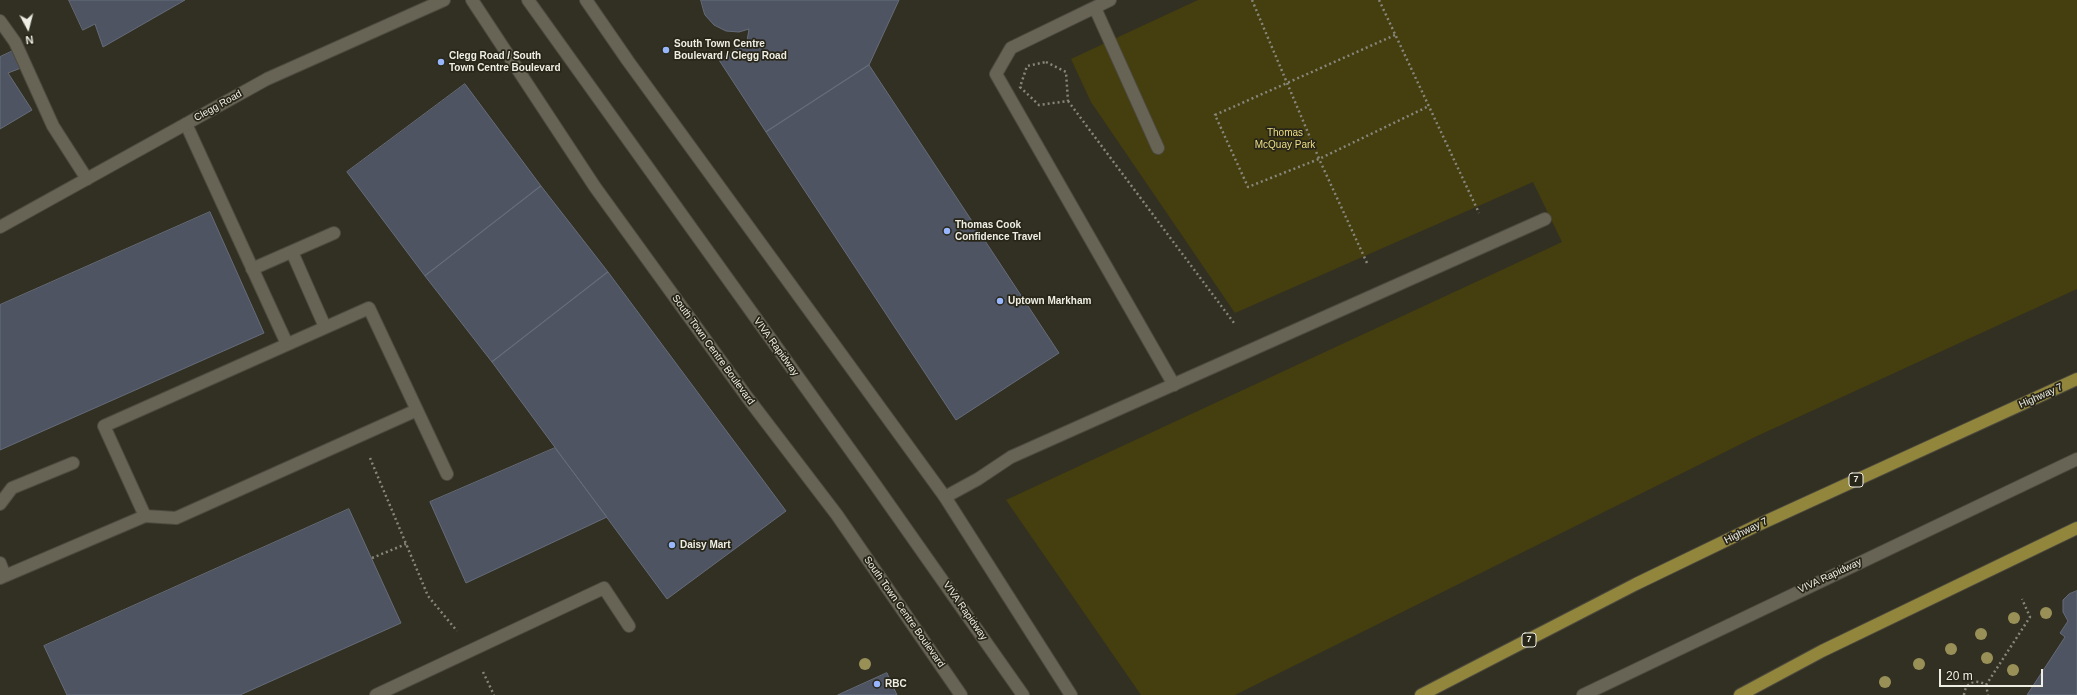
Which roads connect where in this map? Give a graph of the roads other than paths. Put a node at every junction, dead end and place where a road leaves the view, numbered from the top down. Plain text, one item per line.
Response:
1 (444, 0) edge
2 (472, 0) edge
3 (528, 0) edge
4 (586, 0) edge
5 (1110, 0) edge
6 (1094, 8) junction
7 (0, 21) edge
8 (186, 124) junction
9 (1158, 148) dead end
10 (87, 179) junction
11 (1545, 219) dead end
12 (0, 227) edge
13 (334, 232) dead end
14 (292, 252) junction
15 (252, 269) junction
16 (325, 327) junction
17 (286, 344) junction
18 (2077, 379) edge
19 (1174, 385) junction
20 (417, 410) junction
21 (2077, 459) edge
22 (74, 463) dead end
23 (447, 474) dead end
24 (945, 497) junction
25 (0, 504) edge
26 (145, 516) junction
27 (2077, 528) edge
28 (0, 564) edge
29 (3, 577) edge
30 (629, 626) dead end
31 (376, 695) edge
32 (961, 695) edge
33 (1023, 695) edge
34 (1071, 695) edge
35 (1421, 695) edge
36 (1583, 695) edge
37 (1740, 695) edge

1 - 8 main road, Clegg Road
2 - 32 main road, South Town Centre Boulevard
3 - 33 main road, VIVA Rapidway
4 - 24 main road
5 - 6 main road
6 - 9 main road
6 - 19 main road
7 - 10 main road
8 - 10 main road, Clegg Road
8 - 15 main road
10 - 12 main road, Clegg Road
11 - 19 main road
13 - 14 main road
14 - 15 main road
14 - 16 main road
15 - 17 main road
16 - 17 main road
16 - 20 main road
17 - 26 main road
18 - 35 main road, Highway 7 / 7
19 - 24 main road
20 - 23 main road
20 - 26 main road
21 - 36 main road, VIVA Rapidway
22 - 25 main road
24 - 34 main road
26 - 29 main road
27 - 37 main road
28 - 29 main road
30 - 31 main road

